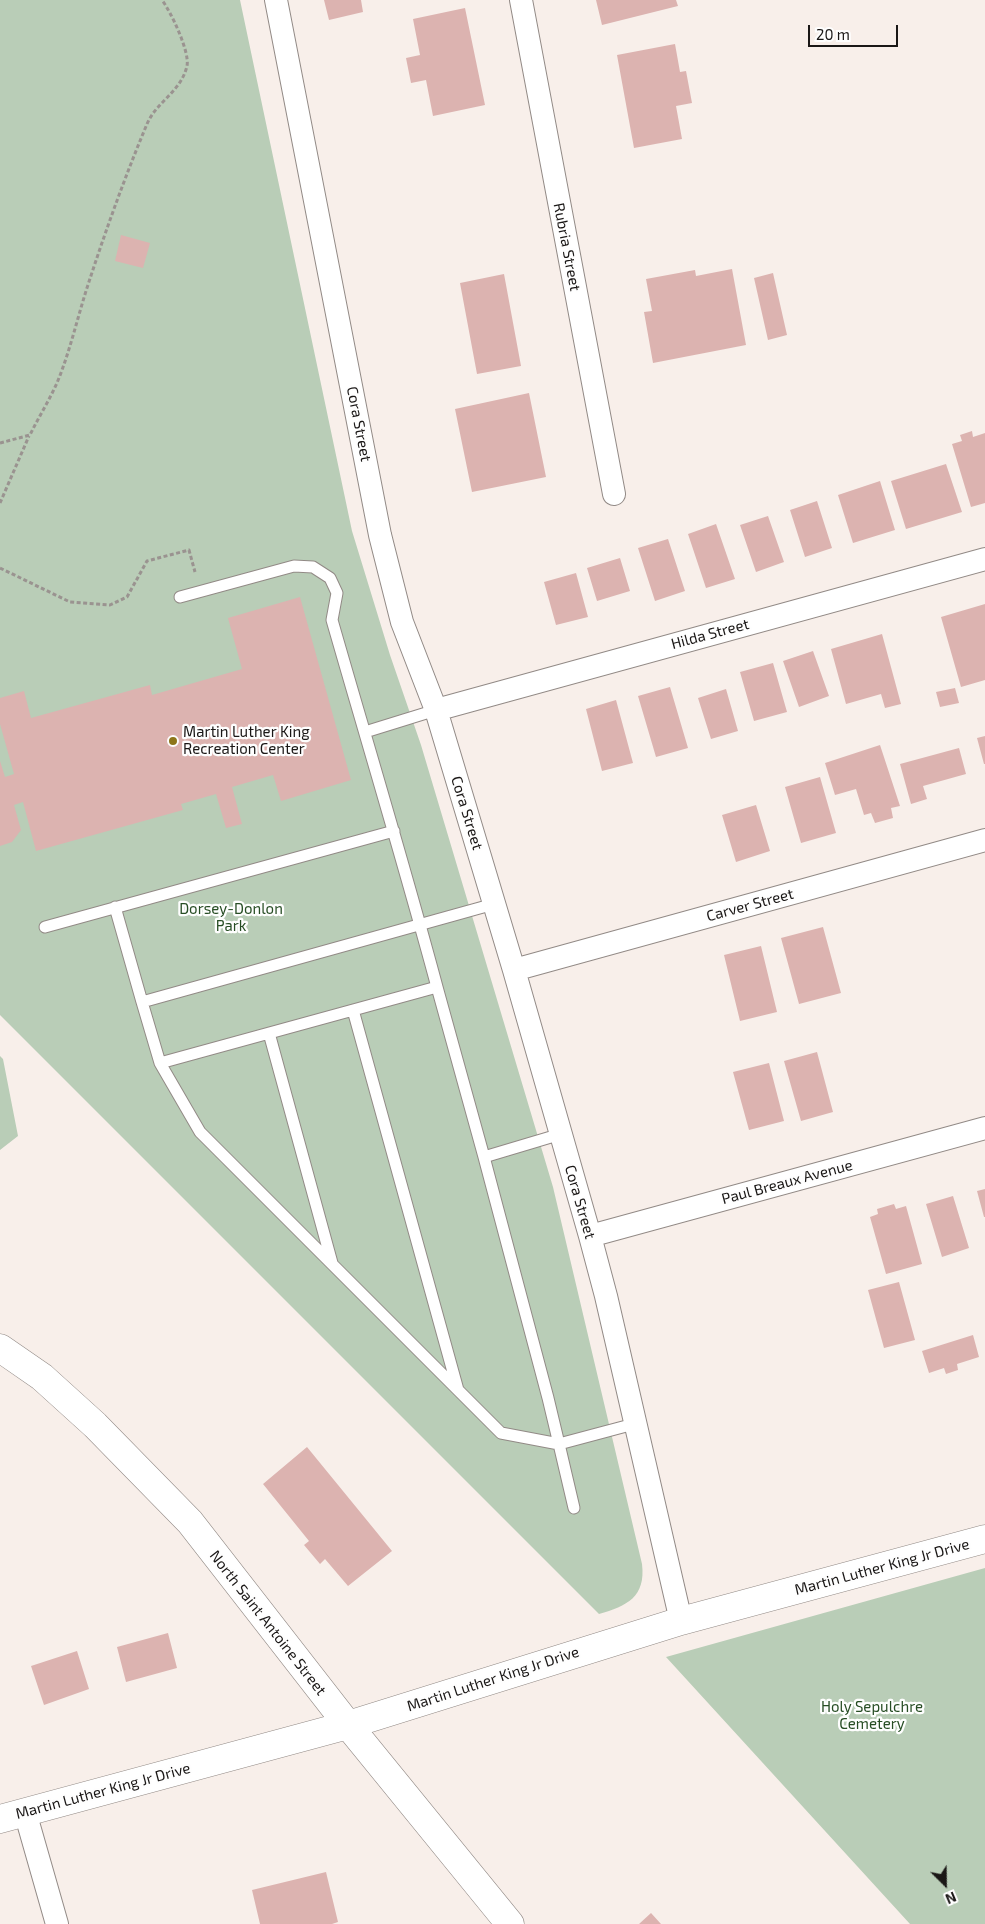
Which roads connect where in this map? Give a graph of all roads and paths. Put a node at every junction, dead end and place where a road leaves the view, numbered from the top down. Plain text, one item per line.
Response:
1 (162, 0) edge
2 (276, 0) edge
3 (521, 0) edge
4 (30, 435) junction
5 (0, 443) edge
6 (614, 494) dead end
7 (0, 503) edge
8 (985, 558) edge
9 (0, 568) edge
10 (200, 592) junction
11 (180, 597) dead end
12 (436, 710) junction
13 (365, 732) junction
14 (394, 831) junction
15 (985, 840) edge
16 (494, 904) junction
17 (116, 907) junction
18 (420, 926) junction
19 (45, 927) dead end
20 (514, 970) junction
21 (437, 987) junction
22 (142, 1002) junction
23 (353, 1010) junction
24 (269, 1033) junction
25 (160, 1063) junction
26 (985, 1128) edge
27 (561, 1134) junction
28 (484, 1157) junction
29 (590, 1236) junction
30 (332, 1265) junction
31 (0, 1348) edge
32 (459, 1392) junction
33 (634, 1424) junction
34 (559, 1444) junction
35 (574, 1508) dead end
36 (985, 1539) edge
37 (681, 1621) junction
38 (348, 1725) junction
39 (12, 1816) edge
40 (57, 1924) edge
41 (510, 1924) edge

1 - 4 path
2 - 12 street, Cora Street
3 - 6 street, Rubria Street
4 - 5 path
4 - 7 path
8 - 12 street, Hilda Street
9 - 10 path
10 - 11 lane
10 - 13 lane
12 - 13 lane
12 - 16 street, Cora Street
13 - 14 lane
14 - 17 lane
14 - 18 lane
15 - 20 street, Carver Street
16 - 18 lane
16 - 20 street, Cora Street
17 - 19 lane
17 - 22 lane
18 - 21 lane
18 - 22 lane
20 - 27 street, Cora Street
21 - 23 lane
21 - 28 lane
22 - 25 lane
23 - 24 lane
23 - 32 lane
24 - 25 lane
24 - 30 lane
25 - 30 lane
26 - 29 street, Paul Breaux Avenue
27 - 28 lane
27 - 29 street, Cora Street
28 - 34 lane
29 - 33 street, Cora Street
30 - 32 lane
31 - 38 street, North Saint Antoine Street
32 - 34 lane
33 - 34 lane
33 - 37 street, Cora Street
34 - 35 lane
36 - 37 street, Martin Luther King Jr Drive
37 - 38 street, Martin Luther King Jr Drive
38 - 39 street, Martin Luther King Jr Drive
38 - 41 street, North Saint Antoine Street
39 - 40 street

